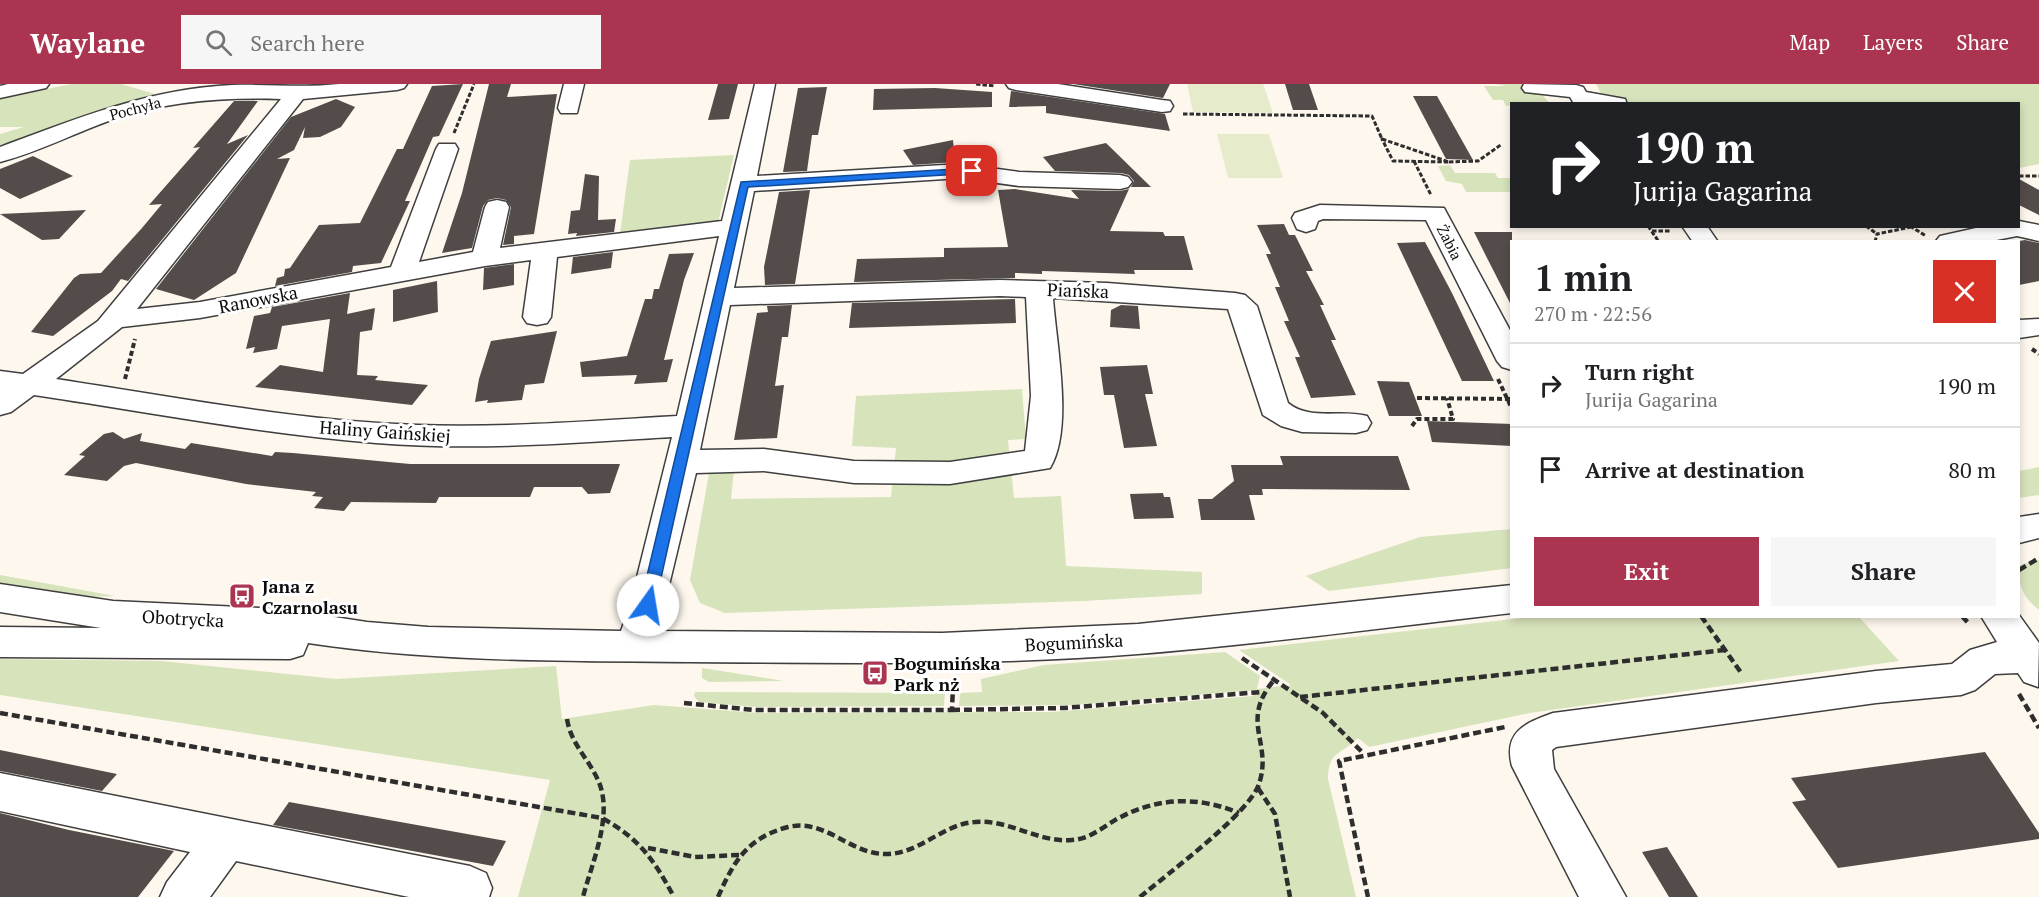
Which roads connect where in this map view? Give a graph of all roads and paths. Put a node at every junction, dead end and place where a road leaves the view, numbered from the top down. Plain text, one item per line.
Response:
1 (39, 84) edge
2 (154, 84) edge
3 (251, 84) edge
4 (397, 84) edge
5 (474, 84) edge
6 (574, 84) edge
7 (765, 84) edge
8 (1016, 84) edge
9 (1532, 87) dead end
10 (282, 90) edge
11 (0, 92) edge
12 (226, 92) junction
13 (1579, 94) edge
14 (180, 97) junction
15 (1609, 102) edge
16 (1162, 106) dead end
17 (569, 108) dead end
18 (1182, 114) dead end
19 (1382, 139) junction
20 (1502, 144) dead end
21 (447, 149) joint
22 (0, 155) edge
23 (1449, 162) junction
24 (2020, 176) edge
25 (2039, 176) edge
26 (1120, 182) dead end
27 (744, 184) junction
28 (497, 207) dead end
29 (1306, 224) dead end
30 (734, 227) junction
31 (1650, 228) edge
32 (1869, 228) edge
33 (1906, 228) edge
34 (2017, 228) edge
35 (2017, 228) edge
36 (1682, 229) edge
37 (1652, 231) junction
38 (2039, 233) edge
39 (1877, 234) junction
40 (1658, 240) edge
41 (1702, 240) edge
42 (1876, 240) edge
43 (1954, 240) edge
44 (545, 250) junction
45 (485, 258) junction
46 (403, 272) junction
47 (1039, 289) junction
48 (718, 297) junction
49 (537, 317) dead end
50 (140, 319) junction
51 (107, 326) junction
52 (2039, 327) edge
53 (2020, 329) edge
54 (1510, 357) edge
55 (14, 382) edge
56 (123, 387) dead end
57 (83, 392) junction
58 (1418, 398) dead end
59 (1447, 398) junction
60 (1510, 399) edge
61 (0, 405) edge
62 (1356, 423) dead end
63 (689, 426) junction
64 (1412, 426) dead end
65 (682, 462) junction
66 (2039, 526) edge
67 (2020, 530) edge
68 (2039, 558) edge
69 (2020, 569) edge
70 (0, 598) edge
71 (1510, 599) edge
72 (1702, 618) edge
73 (2000, 618) edge
74 (1204, 633) junction
75 (367, 636) junction
76 (0, 642) edge
77 (634, 647) junction
78 (1725, 650) junction
79 (2034, 664) edge
80 (1745, 679) dead end
81 (1274, 680) junction
82 (953, 686) dead end
83 (1261, 692) junction
84 (1300, 697) junction
85 (684, 703) dead end
86 (952, 710) junction
87 (0, 713) edge
88 (567, 719) dead end
89 (1532, 742) junction
90 (1363, 754) junction
91 (1258, 788) junction
92 (0, 792) edge
93 (1239, 813) junction
94 (602, 818) junction
95 (226, 839) junction
96 (647, 848) junction
97 (740, 855) junction
98 (470, 888) dead end
99 (183, 897) edge
100 (583, 897) edge
101 (674, 897) edge
102 (718, 897) edge
103 (1140, 897) edge
104 (1290, 897) edge
105 (1368, 897) edge
106 (1603, 897) edge

1 - 11 street
2 - 14 street
3 - 12 street
4 - 10 street, Pochyła
5 - 21 path
6 - 17 street
7 - 27 street
8 - 16 street
9 - 13 street
10 - 12 street, Pochyła
10 - 51 street
12 - 14 street, Pochyła
13 - 15 street
14 - 22 street, Pochyła
18 - 19 path
19 - 23 path
19 - 23 path
20 - 23 path
21 - 46 street
24 - 25 path
26 - 27 street
27 - 30 street
28 - 45 street
29 - 54 street, Żabia
30 - 44 street, Ranowska
30 - 48 street
31 - 37 path
32 - 39 path
33 - 39 path
34 - 38 street
35 - 43 street
36 - 37 path
36 - 41 street
37 - 40 path
39 - 42 path
44 - 45 street, Ranowska
44 - 49 street
45 - 46 street, Ranowska
46 - 50 street, Ranowska
47 - 48 street, Piańska
47 - 62 street, Piańska
47 - 65 street
48 - 63 street
50 - 51 street, Ranowska
50 - 56 path
51 - 55 street
51 - 57 street
52 - 53 street
55 - 57 street, Haliny Gaińskiej
55 - 61 street
57 - 63 street, Haliny Gaińskiej
58 - 59 path
59 - 60 path
59 - 64 path
63 - 65 street
65 - 77 street
66 - 67 street
68 - 69 path
70 - 75 street, Obotrycka
71 - 74 street, Bogumińska
72 - 78 path
73 - 79 street
74 - 77 street, Bogumińska
74 - 81 path
75 - 76 street, Obotrycka
75 - 77 street, Obotrycka
78 - 80 path
78 - 84 path
79 - 89 street
81 - 83 path
81 - 84 path
82 - 86 path
83 - 86 path
83 - 91 path
84 - 90 path
85 - 86 path
87 - 94 path
88 - 94 path
89 - 90 path
89 - 106 street
90 - 105 path
91 - 93 path
91 - 104 path
92 - 95 street
93 - 97 path
93 - 103 path
94 - 96 path
94 - 100 path
95 - 98 street
95 - 99 street
96 - 97 path
96 - 101 path
97 - 102 path

